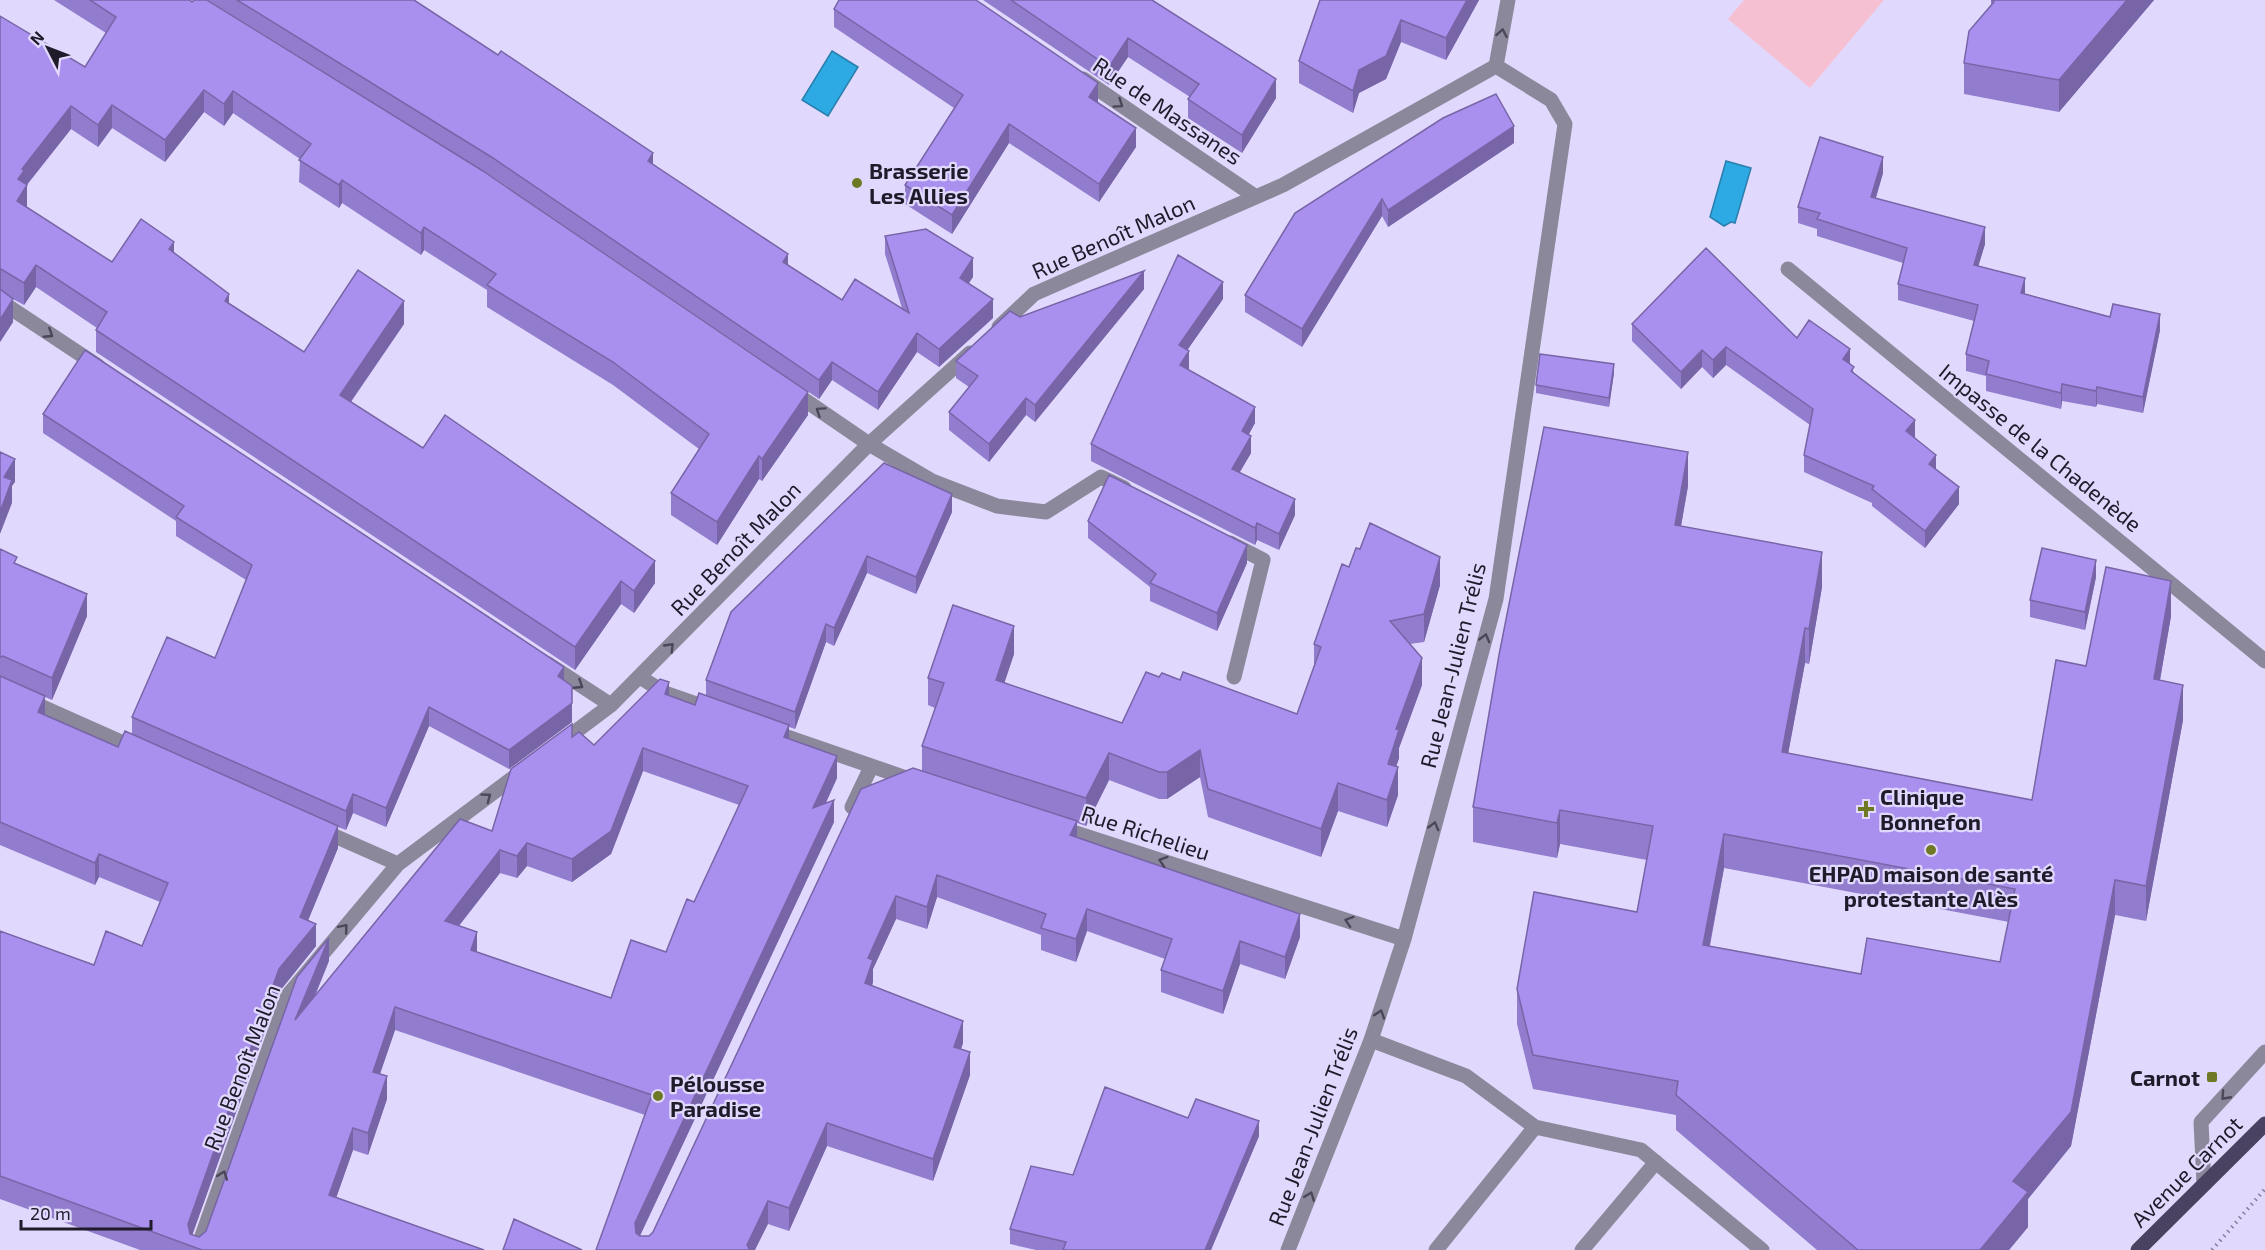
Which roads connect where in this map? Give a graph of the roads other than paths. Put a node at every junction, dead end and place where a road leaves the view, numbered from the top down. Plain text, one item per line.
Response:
1 (1508, 0) edge
2 (1496, 66) junction
3 (1072, 72) edge
4 (1256, 197) junction
5 (1788, 268) dead end
6 (0, 302) edge
7 (107, 372) edge
8 (780, 384) edge
9 (868, 444) junction
10 (1142, 498) edge
11 (1213, 534) edge
12 (536, 656) edge
13 (2265, 661) edge
14 (640, 677) junction
15 (1234, 677) dead end
16 (0, 688) edge
17 (611, 705) junction
18 (730, 716) edge
19 (752, 724) edge
20 (151, 755) edge
21 (871, 767) junction
22 (928, 785) edge
23 (846, 820) edge
24 (303, 822) edge
25 (1041, 822) edge
26 (398, 864) junction
27 (1404, 939) junction
28 (1371, 1040) junction
29 (2265, 1053) edge
30 (2265, 1124) edge
31 (1535, 1127) junction
32 (1656, 1162) junction
33 (2204, 1184) junction
34 (197, 1250) edge
35 (1288, 1250) edge
36 (1436, 1250) edge
37 (1582, 1250) edge
38 (1762, 1250) edge
39 (2138, 1250) edge

2 -> 1 street
2 - 4 street, Rue Benoît Malon
27 -> 2 street, Rue Jean-Julien Trélis
3 -> 4 street, Rue de Massanes
4 - 9 street, Rue Benoît Malon
5 - 13 street, Impasse de la Chadenède
6 -> 7 street
9 -> 8 street
9 - 10 street
14 -> 9 street, Rue Benoît Malon
11 - 15 street
12 -> 17 street
14 - 17 street, Rue Benoît Malon
14 - 18 street
16 - 20 street
26 -> 17 street, Rue Benoît Malon
19 - 21 street
21 - 22 street
21 - 23 street
24 - 26 street
27 -> 25 street, Rue Richelieu
34 -> 26 street, Rue Benoît Malon
28 -> 27 street, Rue Jean-Julien Trélis
28 - 31 street
35 -> 28 street, Rue Jean-Julien Trélis
29 -> 33 street
30 - 33 main road, Avenue Carnot
31 - 32 street
31 - 36 street
32 - 37 street
32 - 38 street
33 - 39 main road, Avenue Carnot

